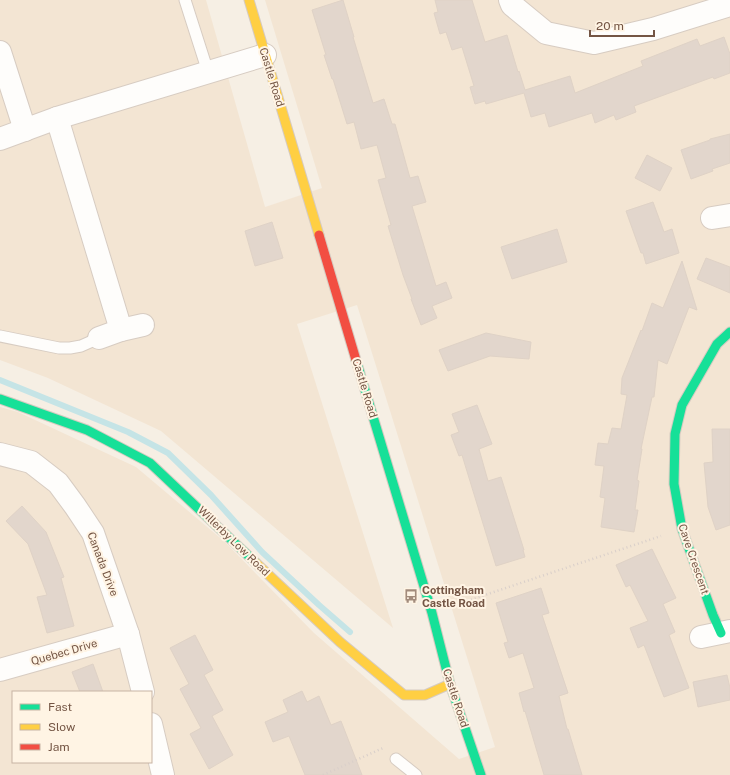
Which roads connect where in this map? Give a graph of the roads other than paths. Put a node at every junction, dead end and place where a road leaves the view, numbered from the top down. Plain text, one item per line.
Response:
1 (185, 0) edge
2 (249, 0) edge
3 (510, 0) edge
4 (724, 4) edge
5 (0, 52) edge
6 (265, 55) junction
7 (208, 72) junction
8 (57, 118) junction
9 (25, 130) junction
10 (0, 139) edge
11 (143, 324) dead end
12 (122, 330) junction
13 (730, 332) edge
14 (0, 336) edge
15 (99, 338) joint
16 (0, 399) edge
17 (0, 454) edge
18 (128, 634) junction
19 (718, 634) edge
20 (0, 670) edge
21 (450, 684) junction
22 (143, 691) edge
23 (152, 728) edge
24 (396, 759) road end
25 (163, 775) edge
26 (416, 775) edge
27 (482, 775) edge

1 - 7 lane
2 - 6 street, Castle Road
3 - 4 street
5 - 9 street
6 - 7 street
6 - 21 street, Castle Road
7 - 8 street
8 - 9 street
8 - 12 street
9 - 10 street
11 - 12 street
12 - 15 street
13 - 19 street, Cave Crescent
14 - 15 lane
16 - 21 street, Willerby Low Road
17 - 18 street, Canada Drive
18 - 20 street, Quebec Drive
18 - 22 street, Canada Drive
21 - 27 street, Castle Road
23 - 25 street
24 - 26 lane

